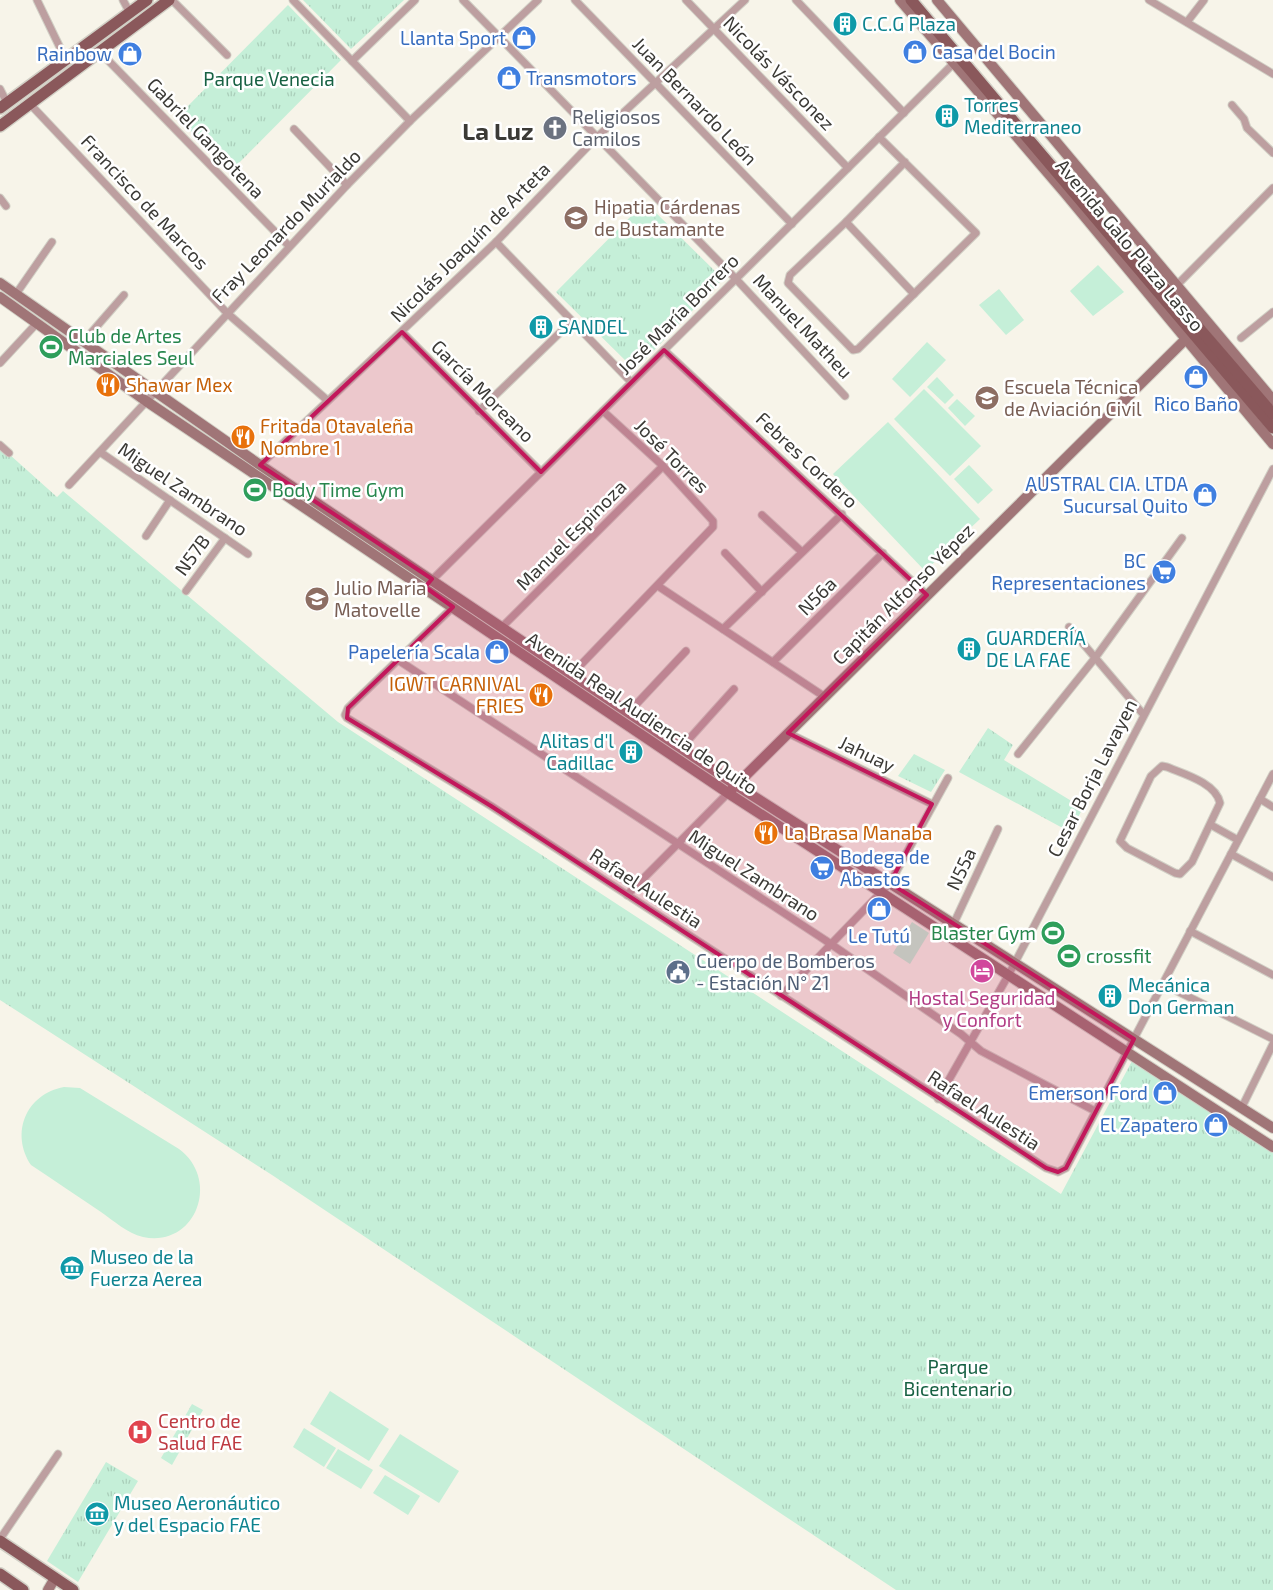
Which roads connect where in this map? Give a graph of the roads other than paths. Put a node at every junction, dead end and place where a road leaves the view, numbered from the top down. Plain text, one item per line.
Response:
1 (37, 0) edge
2 (123, 0) edge
3 (147, 0) edge
4 (171, 0) edge
5 (415, 0) edge
6 (463, 0) edge
7 (538, 0) edge
8 (575, 0) edge
9 (686, 0) edge
10 (746, 0) edge
11 (796, 0) edge
12 (900, 0) edge
13 (911, 0) edge
14 (921, 0) edge
15 (936, 0) edge
16 (1149, 0) edge
17 (1204, 0) edge
18 (295, 1) edge
19 (130, 13) junction
20 (1186, 22) junction
21 (714, 30) junction
22 (498, 38) junction
23 (100, 52) junction
24 (228, 55) dead end
25 (66, 60) junction
26 (352, 61) junction
27 (954, 64) junction
28 (1273, 74) edge
29 (656, 83) junction
30 (0, 89) edge
31 (30, 104) junction
32 (1232, 105) dead end
33 (4, 106) edge
34 (904, 113) junction
35 (410, 120) junction
36 (0, 126) edge
37 (294, 129) dead end
38 (596, 138) junction
39 (879, 138) junction
40 (1273, 153) edge
41 (905, 162) junction
42 (848, 168) junction
43 (347, 185) junction
44 (1273, 188) edge
45 (0, 198) edge
46 (6, 206) dead end
47 (846, 222) junction
48 (792, 224) junction
49 (52, 242) dead end
50 (496, 242) junction
51 (289, 246) junction
52 (736, 279) junction
53 (0, 282) edge
54 (1176, 286) junction
55 (16, 294) junction
56 (914, 294) junction
57 (124, 295) dead end
58 (0, 297) edge
59 (1273, 312) edge
60 (227, 313) junction
61 (572, 321) junction
62 (37, 322) junction
63 (1195, 329) junction
64 (402, 332) junction
65 (1241, 338) dead end
66 (84, 341) junction
67 (664, 350) junction
68 (0, 363) edge
69 (631, 382) junction
70 (154, 391) junction
71 (845, 396) dead end
72 (327, 400) junction
73 (1273, 400) edge
74 (146, 401) junction
75 (479, 411) junction
76 (602, 411) junction
77 (1273, 414) edge
78 (1273, 428) edge
79 (1273, 444) edge
80 (0, 445) edge
81 (100, 452) junction
82 (9, 453) dead end
83 (260, 465) junction
84 (664, 466) junction
85 (1273, 469) edge
86 (541, 472) junction
87 (69, 485) dead end
88 (170, 500) junction
89 (842, 514) junction
90 (762, 515) dead end
91 (146, 536) dead end
92 (225, 538) junction
93 (1182, 538) dead end
94 (802, 552) junction
95 (725, 553) dead end
96 (883, 553) junction
97 (248, 554) dead end
98 (428, 583) junction
99 (658, 586) junction
100 (186, 591) dead end
101 (762, 592) junction
102 (927, 595) junction
103 (453, 606) junction
104 (1069, 626) dead end
105 (502, 627) junction
106 (723, 629) junction
107 (686, 651) dead end
108 (1095, 658) junction
109 (398, 660) junction
110 (773, 662) junction
111 (572, 674) junction
112 (734, 689) dead end
113 (825, 697) junction
114 (628, 713) junction
115 (1143, 714) junction
116 (788, 733) junction
117 (681, 748) junction
118 (1018, 754) dead end
119 (1273, 774) edge
120 (948, 778) dead end
121 (736, 785) junction
122 (728, 793) junction
123 (1260, 799) junction
124 (932, 804) junction
125 (1273, 807) edge
126 (1210, 825) junction
127 (998, 829) dead end
128 (1238, 840) junction
129 (677, 844) junction
130 (1231, 854) junction
131 (1273, 877) edge
132 (890, 883) junction
133 (883, 892) junction
134 (627, 895) junction
135 (954, 923) junction
136 (1190, 931) junction
137 (830, 944) junction
138 (1015, 963) junction
139 (1009, 974) junction
140 (1273, 975) edge
141 (1163, 984) junction
142 (781, 996) junction
143 (1273, 1038) edge
144 (1134, 1039) junction
145 (972, 1044) junction
146 (1273, 1044) edge
147 (1127, 1052) junction
148 (938, 1099) junction
149 (1242, 1107) junction
150 (1095, 1111) junction
151 (1273, 1128) edge
152 (1273, 1147) edge
153 (58, 1454) dead end
154 (0, 1540) edge
155 (0, 1574) edge
156 (55, 1578) junction
157 (70, 1589) edge
158 (23, 1590) edge
159 (48, 1590) edge

1 - 25 street
2 - 19 street
3 - 19 main road
4 - 23 main road
4 - 24 street
5 - 26 street
6 - 22 street, Manuel Matheu
7 - 22 street, Fray Leonardo Murialdo
8 - 29 street, Juan Bernardo León
9 - 21 street, Nicolás Vásconez
10 - 21 street, Nicolás Joaquín de Arteta
11 - 34 street
12 - 27 main road, Avenida Galo Plaza Lasso
13 - 63 main road, Avenida Galo Plaza Lasso
14 - 63 main road, Avenida Galo Plaza Lasso
15 - 54 main road, Avenida Galo Plaza Lasso
16 - 20 street
17 - 20 street
18 - 26 street
19 - 25 main road
20 - 28 street
21 - 29 street, Nicolás Joaquín de Arteta
21 - 42 street, Nicolás Vásconez
22 - 35 street, Fray Leonardo Murialdo
22 - 38 street, Manuel Matheu
23 - 31 main road
23 - 51 street, Gabriel Gangotena
25 - 33 main road
26 - 35 street
27 - 34 street, José María Borrero
27 - 63 main road, Avenida Galo Plaza Lasso
29 - 38 street, Nicolás Joaquín de Arteta
29 - 48 street, Juan Bernardo León
30 - 33 street
31 - 36 main road
31 - 60 street, Francisco de Marcos
32 - 40 street
34 - 39 street, José María Borrero
35 - 43 street, Fray Leonardo Murialdo
37 - 43 street
38 - 50 street, Nicolás Joaquín de Arteta
38 - 52 street, Manuel Matheu
39 - 41 street
39 - 42 street, José María Borrero
41 - 47 street
41 - 56 street
42 - 48 street, José María Borrero
43 - 51 street, Fray Leonardo Murialdo
44 - 54 street
45 - 46 street
47 - 56 street
47 - 56 street
48 - 52 street, José María Borrero
49 - 55 street
50 - 61 street
50 - 64 street, Nicolás Joaquín de Arteta
51 - 60 street, Fray Leonardo Murialdo
52 - 67 street, José María Borrero
52 - 71 street, Manuel Matheu
53 - 55 main road, Avenida Real Audiencia de Quito
54 - 63 main road, Avenida Galo Plaza Lasso
55 - 66 main road, Avenida Real Audiencia de Quito
57 - 66 street
58 - 62 main road, Avenida Real Audiencia de Quito
59 - 65 street
60 - 70 street, Fray Leonardo Murialdo
60 - 72 street, Francisco de Marcos
61 - 69 street
61 - 75 street
62 - 68 street
62 - 74 main road, Avenida Real Audiencia de Quito
63 - 73 main road, Avenida Galo Plaza Lasso
63 - 77 main road, Avenida Galo Plaza Lasso
63 - 78 main road, Avenida Galo Plaza Lasso
63 - 79 main road, Avenida Galo Plaza Lasso
63 - 102 main road, Capitán Alfonso Yépez
64 - 72 street, Nicolás Joaquín de Arteta
64 - 75 street, García Moreano
66 - 70 main road, Avenida Real Audiencia de Quito
67 - 69 street, José María Borrero
67 - 89 street, Febres Cordero
69 - 76 street, José María Borrero
70 - 74 street, Fray Leonardo Murialdo
70 - 83 main road, Avenida Real Audiencia de Quito
72 - 83 street, Nicolás Joaquín de Arteta
74 - 81 street, Fray Leonardo Murialdo
74 - 98 main road, Avenida Real Audiencia de Quito
75 - 86 street, García Moreano
76 - 84 street, José Torres
76 - 86 street, José María Borrero
80 - 82 street
81 - 87 street, Fray Leonardo Murialdo
81 - 88 street, Miguel Zambrano
83 - 98 main road, Avenida Real Audiencia de Quito
84 - 99 street, José Torres
84 - 105 street, Manuel Espinoza
85 - 115 street, Cesar Borja Lavayen
86 - 98 street, José María Borrero
88 - 91 street
88 - 92 street, Miguel Zambrano
89 - 94 street
89 - 96 street, Febres Cordero
90 - 94 street
92 - 97 street, Miguel Zambrano
92 - 100 street, N57B
93 - 108 street
94 - 101 street
95 - 101 street
96 - 102 street, Febres Cordero
96 - 110 street, N56a
98 - 103 main road, Avenida Real Audiencia de Quito
98 - 105 main road, Avenida Real Audiencia de Quito
99 - 106 street
99 - 111 street
101 - 106 street
102 - 113 main road, Capitán Alfonso Yépez
103 - 109 street, Rafael Aulestia
103 - 122 main road, Avenida Real Audiencia de Quito
104 - 108 street
105 - 111 main road, Avenida Real Audiencia de Quito
106 - 110 street
107 - 114 street
108 - 115 street
108 - 118 street
109 - 129 street, Miguel Zambrano
109 - 134 street, Rafael Aulestia
110 - 113 street
111 - 114 main road, Avenida Real Audiencia de Quito
112 - 117 street
113 - 116 main road, Capitán Alfonso Yépez
114 - 117 main road, Avenida Real Audiencia de Quito
115 - 138 street, Cesar Borja Lavayen
116 - 121 main road, Capitán Alfonso Yépez
116 - 124 street, Jahuay
117 - 121 main road, Avenida Real Audiencia de Quito
119 - 123 street
120 - 124 street
121 - 122 main road, Capitán Alfonso Yépez
121 - 132 main road, Avenida Real Audiencia de Quito
122 - 129 street, Capitán Alfonso Yépez
122 - 133 main road, Avenida Real Audiencia de Quito
123 - 125 street
123 - 128 street
124 - 132 street
126 - 126 street
126 - 128 street
127 - 135 street, N55a
128 - 130 street
129 - 134 street, Capitán Alfonso Yépez
129 - 137 street, Miguel Zambrano
130 - 131 street
130 - 136 street
132 - 133 street
132 - 135 main road, Avenida Real Audiencia de Quito
133 - 137 street
133 - 139 main road, Avenida Real Audiencia de Quito
134 - 142 street, Rafael Aulestia
135 - 138 main road, Avenida Real Audiencia de Quito
136 - 140 street
136 - 141 street
137 - 142 street
137 - 145 street, Miguel Zambrano
138 - 139 street, Cesar Borja Lavayen
138 - 144 main road, Avenida Real Audiencia de Quito
139 - 145 street, Cesar Borja Lavayen
139 - 147 main road, Avenida Real Audiencia de Quito
141 - 143 street
141 - 144 street
142 - 148 street, Rafael Aulestia
144 - 147 street
144 - 149 main road, Avenida Real Audiencia de Quito
145 - 148 street, Cesar Borja Lavayen
145 - 150 street, Miguel Zambrano
146 - 149 street
147 - 150 street
147 - 152 main road, Avenida Real Audiencia de Quito
148 - 150 street, Rafael Aulestia
149 - 151 main road, Avenida Real Audiencia de Quito
153 - 154 street
154 - 156 main road
155 - 158 main road
156 - 157 main road
156 - 159 main road

